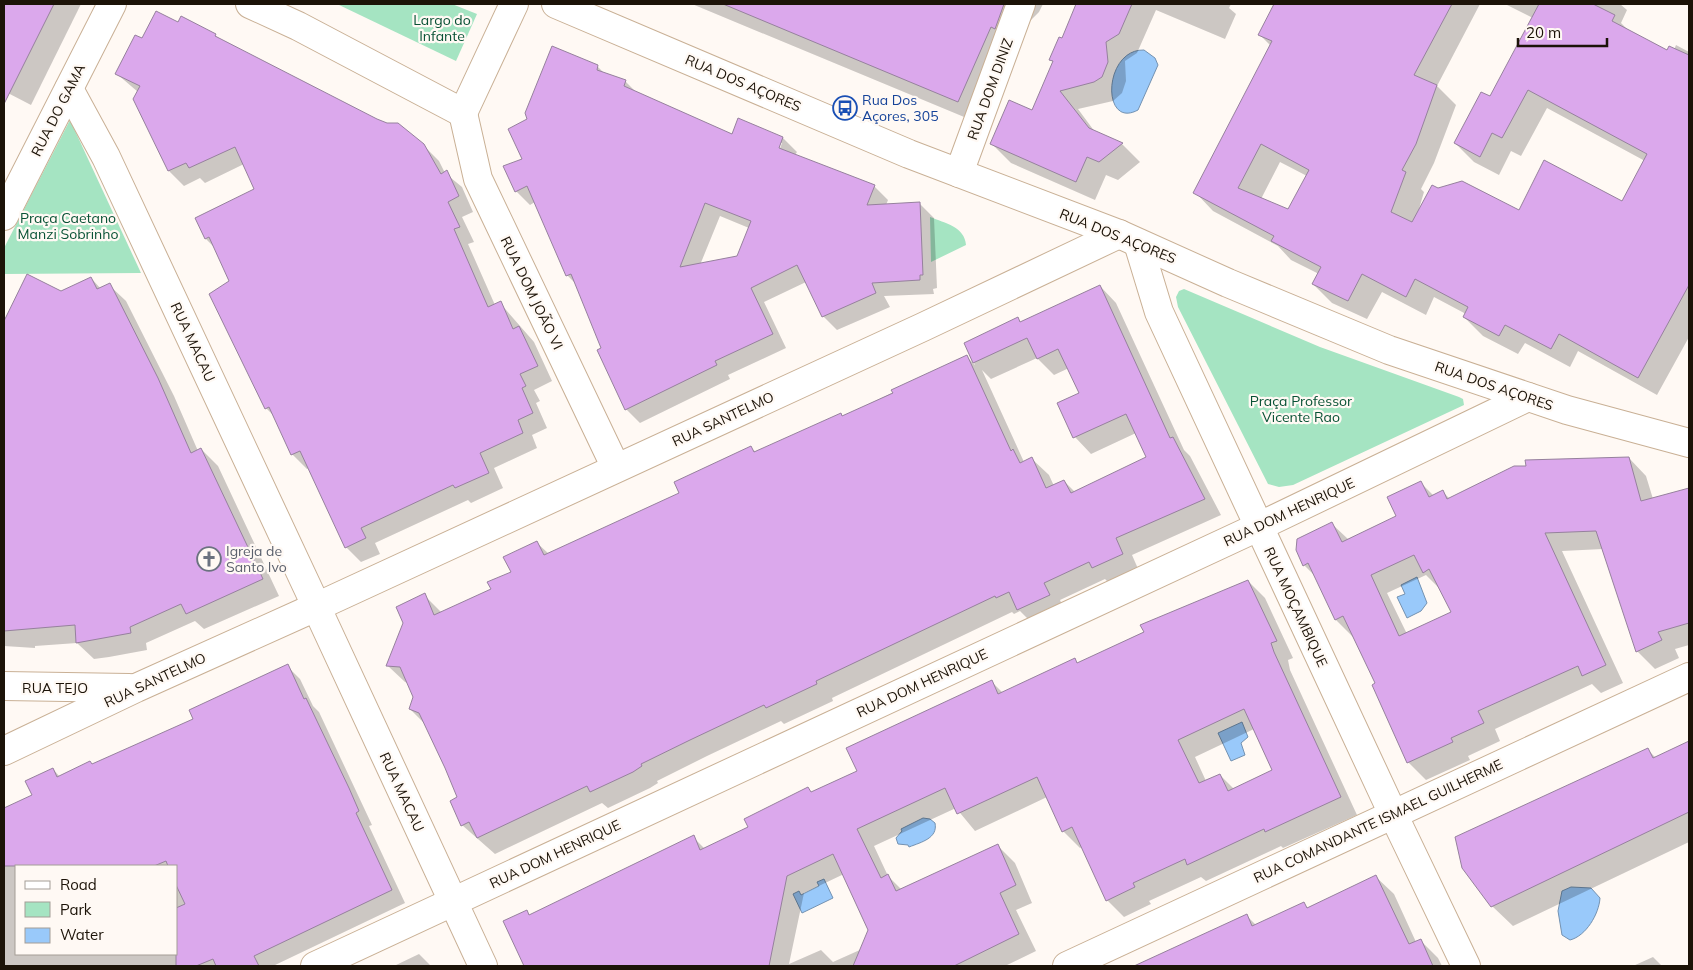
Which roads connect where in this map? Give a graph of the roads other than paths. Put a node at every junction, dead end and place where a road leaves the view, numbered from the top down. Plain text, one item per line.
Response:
1 (112, 4) edge
2 (250, 4) edge
3 (514, 4) edge
4 (556, 4) edge
5 (1021, 4) edge
6 (69, 89) junction
7 (463, 113) junction
8 (959, 173) junction
9 (4, 216) edge
10 (1129, 238) junction
11 (1528, 398) junction
12 (1689, 443) edge
13 (616, 468) junction
14 (1258, 527) junction
15 (317, 607) junction
16 (1689, 677) edge
17 (4, 686) edge
18 (136, 688) junction
19 (4, 751) edge
20 (1393, 814) junction
21 (452, 902) junction
22 (316, 966) edge
23 (483, 966) edge
24 (1067, 966) edge
25 (1466, 966) edge

1 - 6 street, RUA DO GAMA
2 - 7 street
3 - 7 street
4 - 8 street, RUA DOS AÇORES
5 - 8 street, RUA DOM DINIZ
6 - 9 street, RUA DO GAMA
6 - 15 street, RUA MACAU
7 - 13 street, RUA DOM JOÃO VI
8 - 10 street, RUA DOS AÇORES
10 - 11 street, RUA DOS AÇORES
10 - 13 street, RUA SANTELMO
10 - 14 street, RUA MOÇAMBIQUE
11 - 12 street, RUA DOS AÇORES
11 - 14 street, RUA DOM HENRIQUE
13 - 15 street, RUA SANTELMO
14 - 20 street, RUA MOÇAMBIQUE
14 - 21 street, RUA DOM HENRIQUE
15 - 18 street, RUA SANTELMO
15 - 21 street, RUA MACAU
16 - 20 street, RUA COMANDANTE ISMAEL GUILHERME
17 - 18 street, RUA TEJO
18 - 19 street, RUA SANTELMO
20 - 24 street, RUA COMANDANTE ISMAEL GUILHERME
20 - 25 street, RUA MOÇAMBIQUE
21 - 22 street, RUA DOM HENRIQUE
21 - 23 street, RUA MACAU

